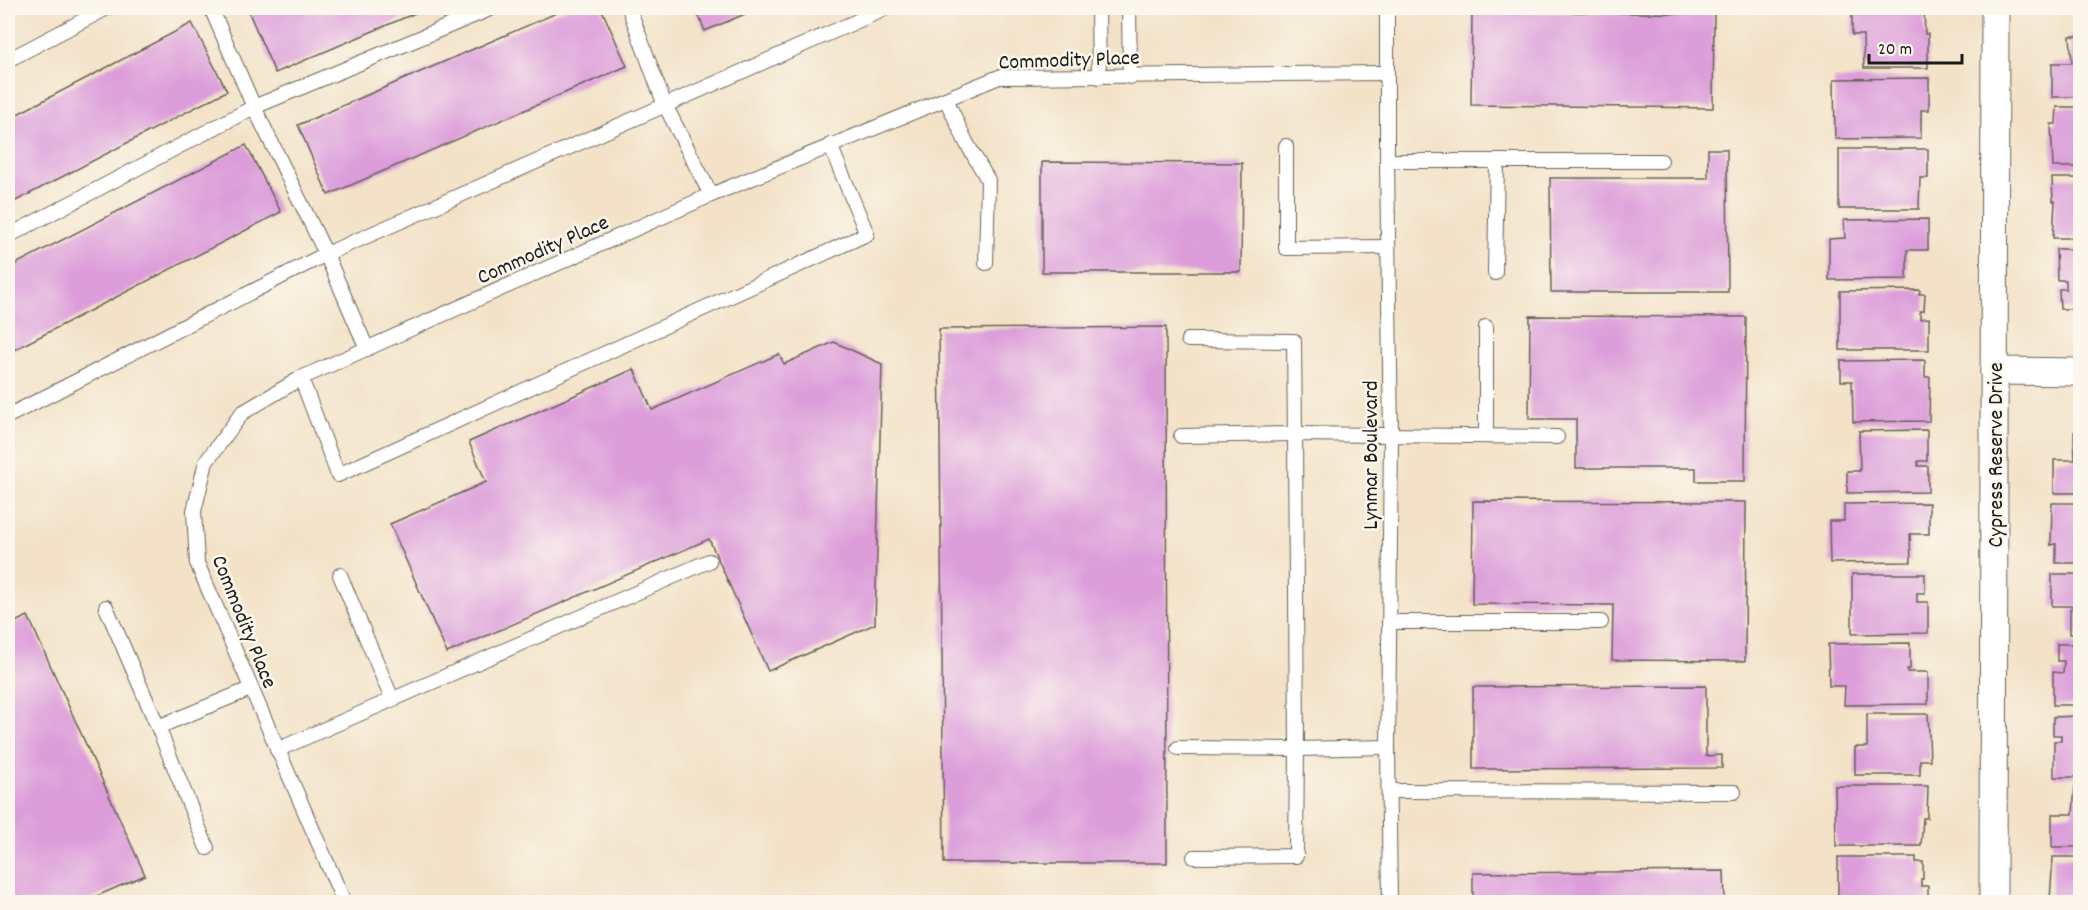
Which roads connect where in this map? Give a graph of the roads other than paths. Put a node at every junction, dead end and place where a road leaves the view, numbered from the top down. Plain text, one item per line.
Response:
1 (107, 8) edge
2 (211, 8) edge
3 (492, 8) edge
4 (629, 8) edge
5 (887, 8) edge
6 (1098, 8) edge
7 (1129, 8) edge
8 (1387, 8) edge
9 (1995, 8) edge
10 (8, 60) edge
11 (1386, 73) junction
12 (1099, 77) junction
13 (1130, 77) junction
14 (946, 99) junction
15 (664, 104) junction
16 (254, 106) junction
17 (830, 146) junction
18 (1286, 146) dead end
19 (1387, 161) junction
20 (1497, 161) junction
21 (1661, 161) dead end
22 (711, 195) junction
23 (8, 236) edge
24 (1388, 247) junction
25 (326, 254) junction
26 (986, 263) dead end
27 (1495, 273) dead end
28 (1486, 327) dead end
29 (1188, 340) dead end
30 (367, 349) junction
31 (1994, 371) junction
32 (2080, 372) edge
33 (301, 378) junction
34 (8, 416) edge
35 (1295, 434) junction
36 (1181, 436) dead end
37 (1391, 436) junction
38 (1486, 436) junction
39 (1557, 437) dead end
40 (710, 561) dead end
41 (340, 575) dead end
42 (106, 607) dead end
43 (1389, 622) junction
44 (1601, 622) dead end
45 (250, 689) junction
46 (392, 699) junction
47 (159, 727) junction
48 (1388, 747) junction
49 (1178, 748) dead end
50 (1297, 749) junction
51 (277, 750) junction
52 (1389, 791) junction
53 (1734, 792) dead end
54 (207, 848) dead end
55 (1194, 857) dead end
56 (344, 903) edge
57 (1390, 903) edge
58 (1993, 903) edge

1 - 10 lane
2 - 16 lane
3 - 16 lane
4 - 15 lane
5 - 15 lane
6 - 12 lane
7 - 13 lane
8 - 11 lane, Lynmar Boulevard
9 - 31 street, Cypress Reserve Drive
11 - 13 lane, Commodity Place
11 - 19 lane, Lynmar Boulevard
12 - 13 lane, Commodity Place
12 - 14 lane, Commodity Place
14 - 17 lane, Commodity Place
14 - 26 lane
15 - 22 lane
15 - 25 lane
16 - 23 lane
16 - 25 lane
17 - 22 lane, Commodity Place
17 - 33 lane
18 - 24 lane
19 - 20 lane
19 - 24 lane, Lynmar Boulevard
20 - 21 lane
20 - 27 lane
22 - 30 lane, Commodity Place
24 - 37 lane, Lynmar Boulevard
25 - 30 lane
25 - 34 lane
28 - 38 lane
29 - 35 lane
30 - 33 lane, Commodity Place
31 - 32 street
31 - 58 street, Cypress Reserve Drive
33 - 45 lane, Commodity Place
35 - 36 lane
35 - 37 lane
35 - 50 lane
37 - 38 lane
37 - 43 lane, Lynmar Boulevard
38 - 39 lane
40 - 46 lane
41 - 46 lane
42 - 47 lane
43 - 44 lane
43 - 48 lane, Lynmar Boulevard
45 - 47 lane
45 - 51 lane, Commodity Place
46 - 51 lane
47 - 54 lane
48 - 50 lane
48 - 52 lane, Lynmar Boulevard
49 - 50 lane
50 - 55 lane
51 - 56 lane, Commodity Place
52 - 53 lane
52 - 57 lane, Lynmar Boulevard

